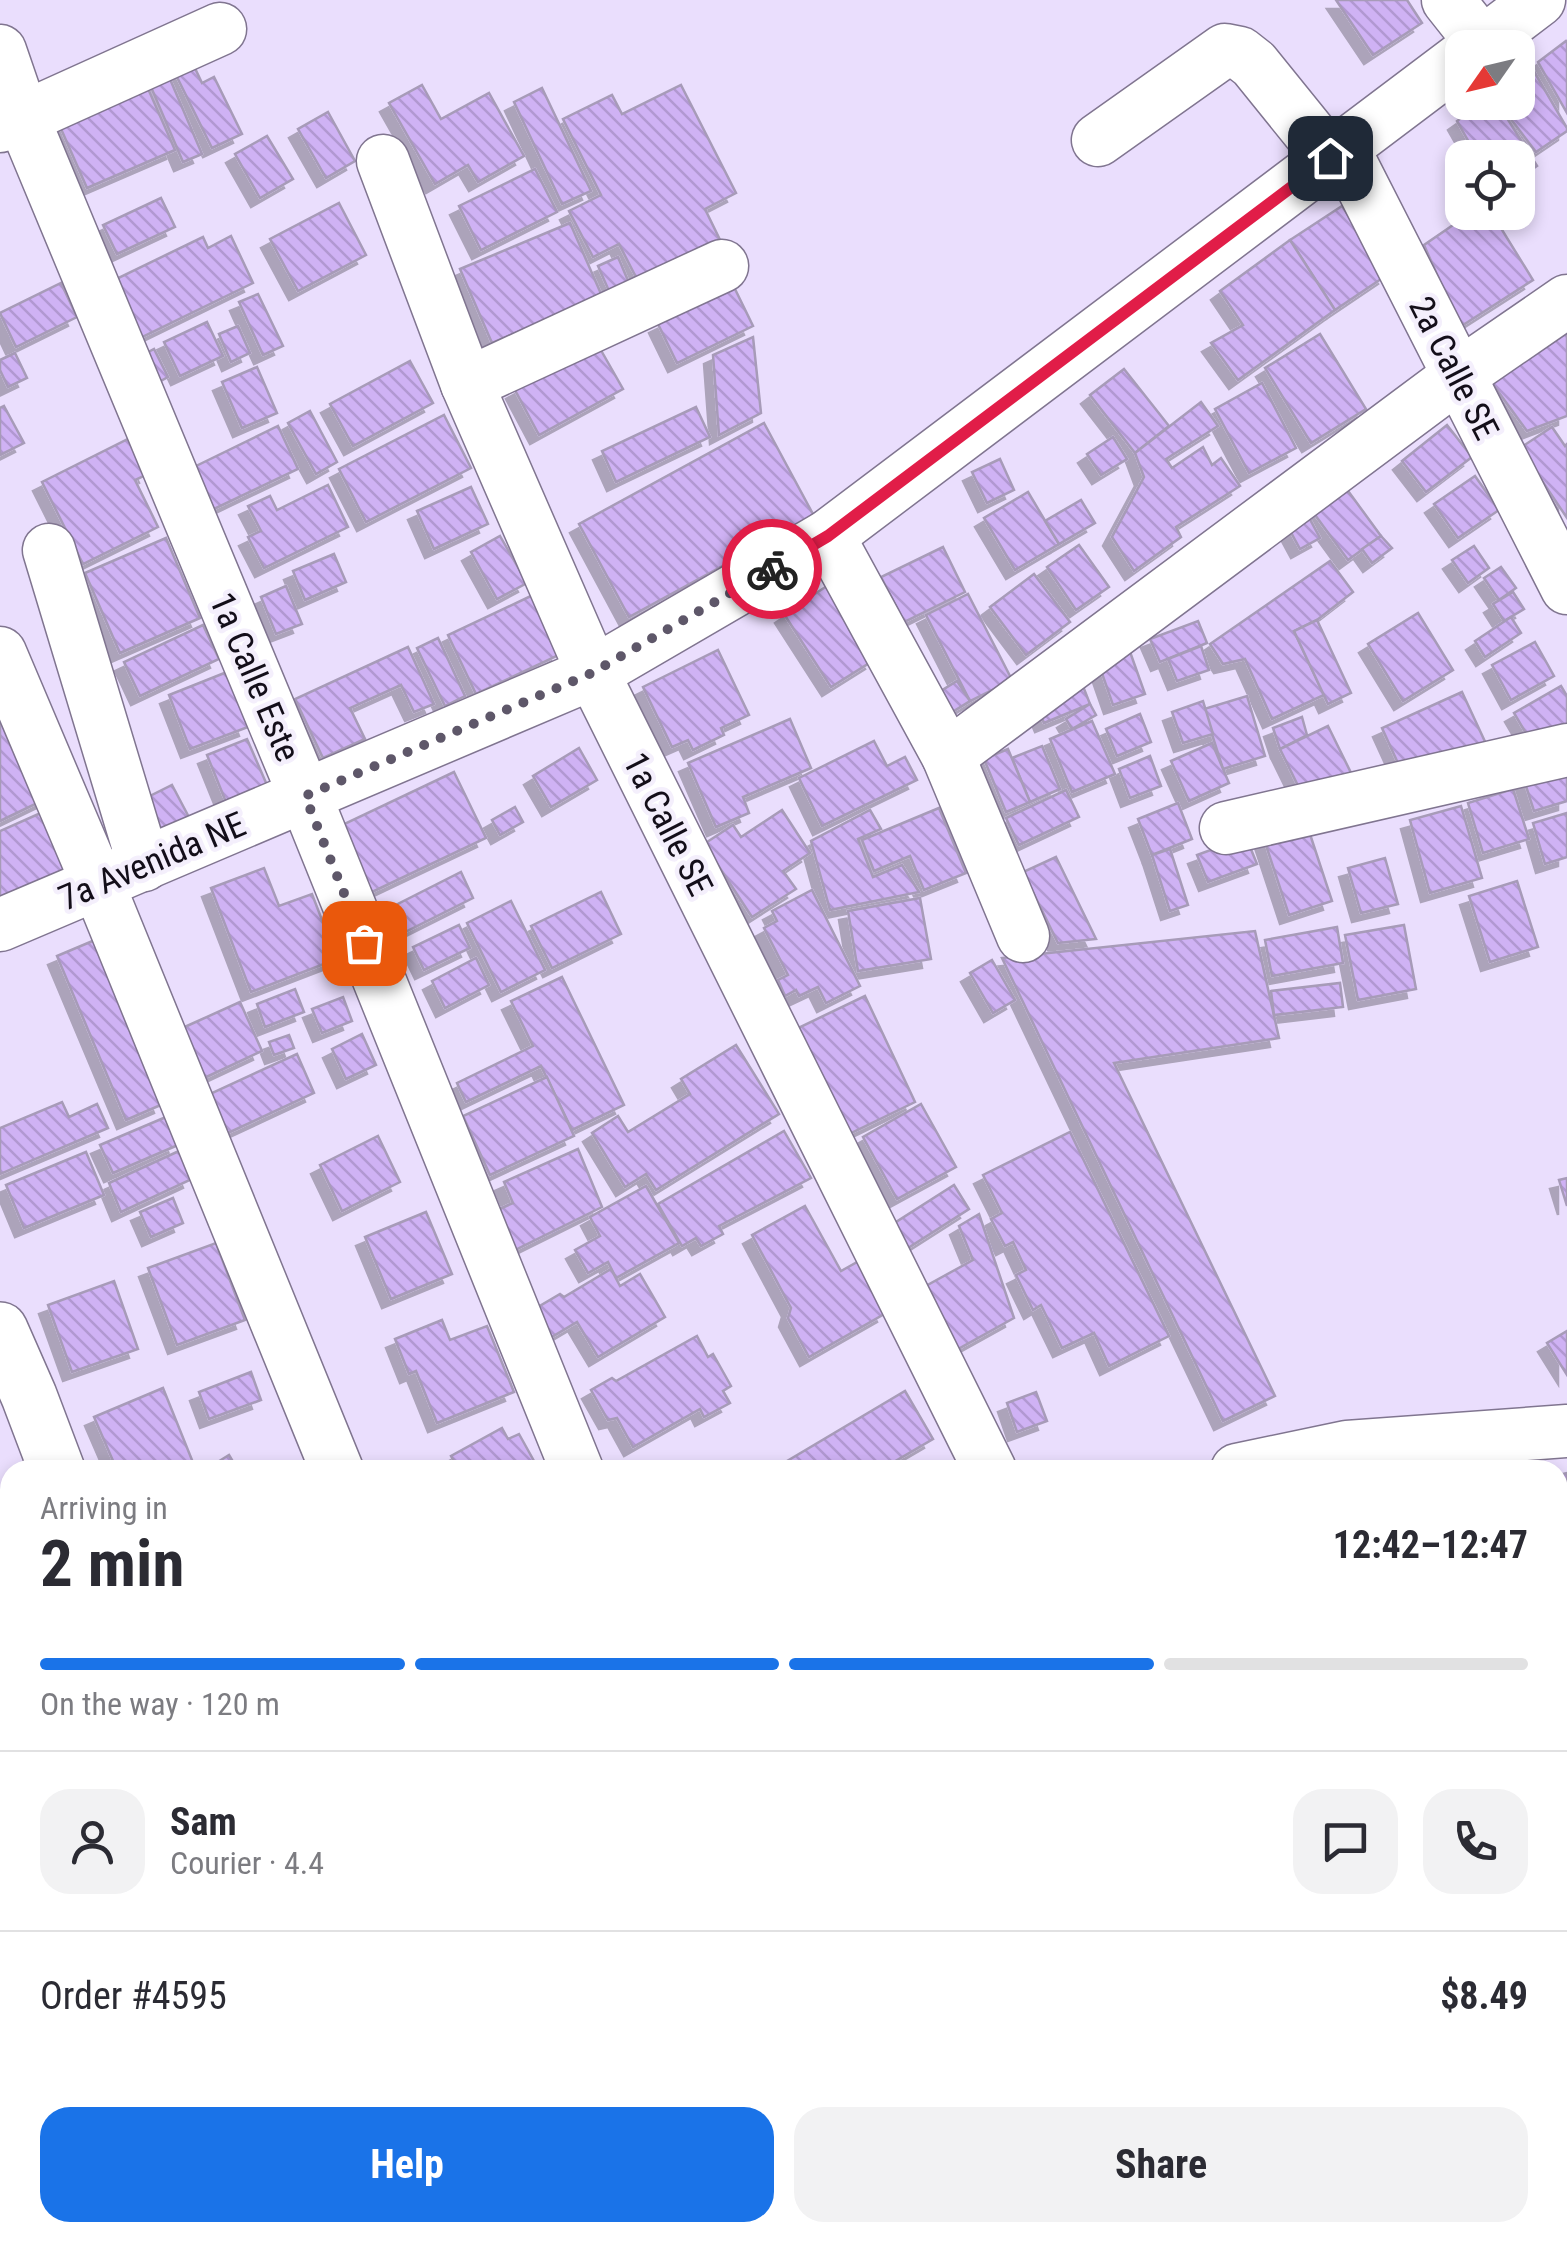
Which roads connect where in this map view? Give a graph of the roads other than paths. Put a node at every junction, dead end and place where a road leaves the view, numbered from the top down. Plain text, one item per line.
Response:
1 (1448, 0) edge
2 (1539, 0) edge
3 (220, 29) dead end
4 (1463, 30) edge
5 (1499, 30) edge
6 (0, 52) edge
7 (1445, 70) edge
8 (11, 122) edge
9 (1098, 140) dead end
10 (1336, 153) junction
11 (382, 161) dead end
12 (722, 266) dead end
13 (1567, 300) edge
14 (1458, 376) junction
15 (466, 384) junction
16 (828, 536) junction
17 (50, 550) dead end
18 (1567, 588) edge
19 (0, 654) edge
20 (592, 673) junction
21 (1567, 750) edge
22 (948, 756) junction
23 (305, 796) junction
24 (1226, 828) dead end
25 (121, 874) junction
26 (0, 925) edge
27 (1023, 936) dead end
28 (0, 1330) edge
29 (0, 1425) edge
30 (1567, 1430) edge
31 (15, 1460) edge
32 (53, 1460) edge
33 (332, 1460) edge
34 (574, 1460) edge
35 (985, 1460) edge
36 (1285, 1460) edge

1 - 4 street
2 - 5 street, 7a Avenida NE
3 - 8 street
6 - 8 street, 1a Calle Este
7 - 10 street, 7a Avenida NE
8 - 23 street, 1a Calle Este
9 - 10 street, 2a Calle SE
10 - 14 street, 2a Calle SE
10 - 16 street, 7a Avenida NE
11 - 15 street, 1a Calle SE
12 - 15 street
13 - 14 street
14 - 18 street, 2a Calle SE
14 - 22 street
15 - 20 street, 1a Calle SE
16 - 20 street, 7a Avenida NE
16 - 22 street
17 - 25 street
19 - 25 street
20 - 23 street, 7a Avenida NE
20 - 35 street, 1a Calle SE
21 - 24 street
22 - 27 street
23 - 25 street, 7a Avenida NE
23 - 34 street, 1a Calle Este
25 - 26 street, 7a Avenida NE
25 - 33 street
28 - 32 main road
29 - 31 main road
30 - 36 street

